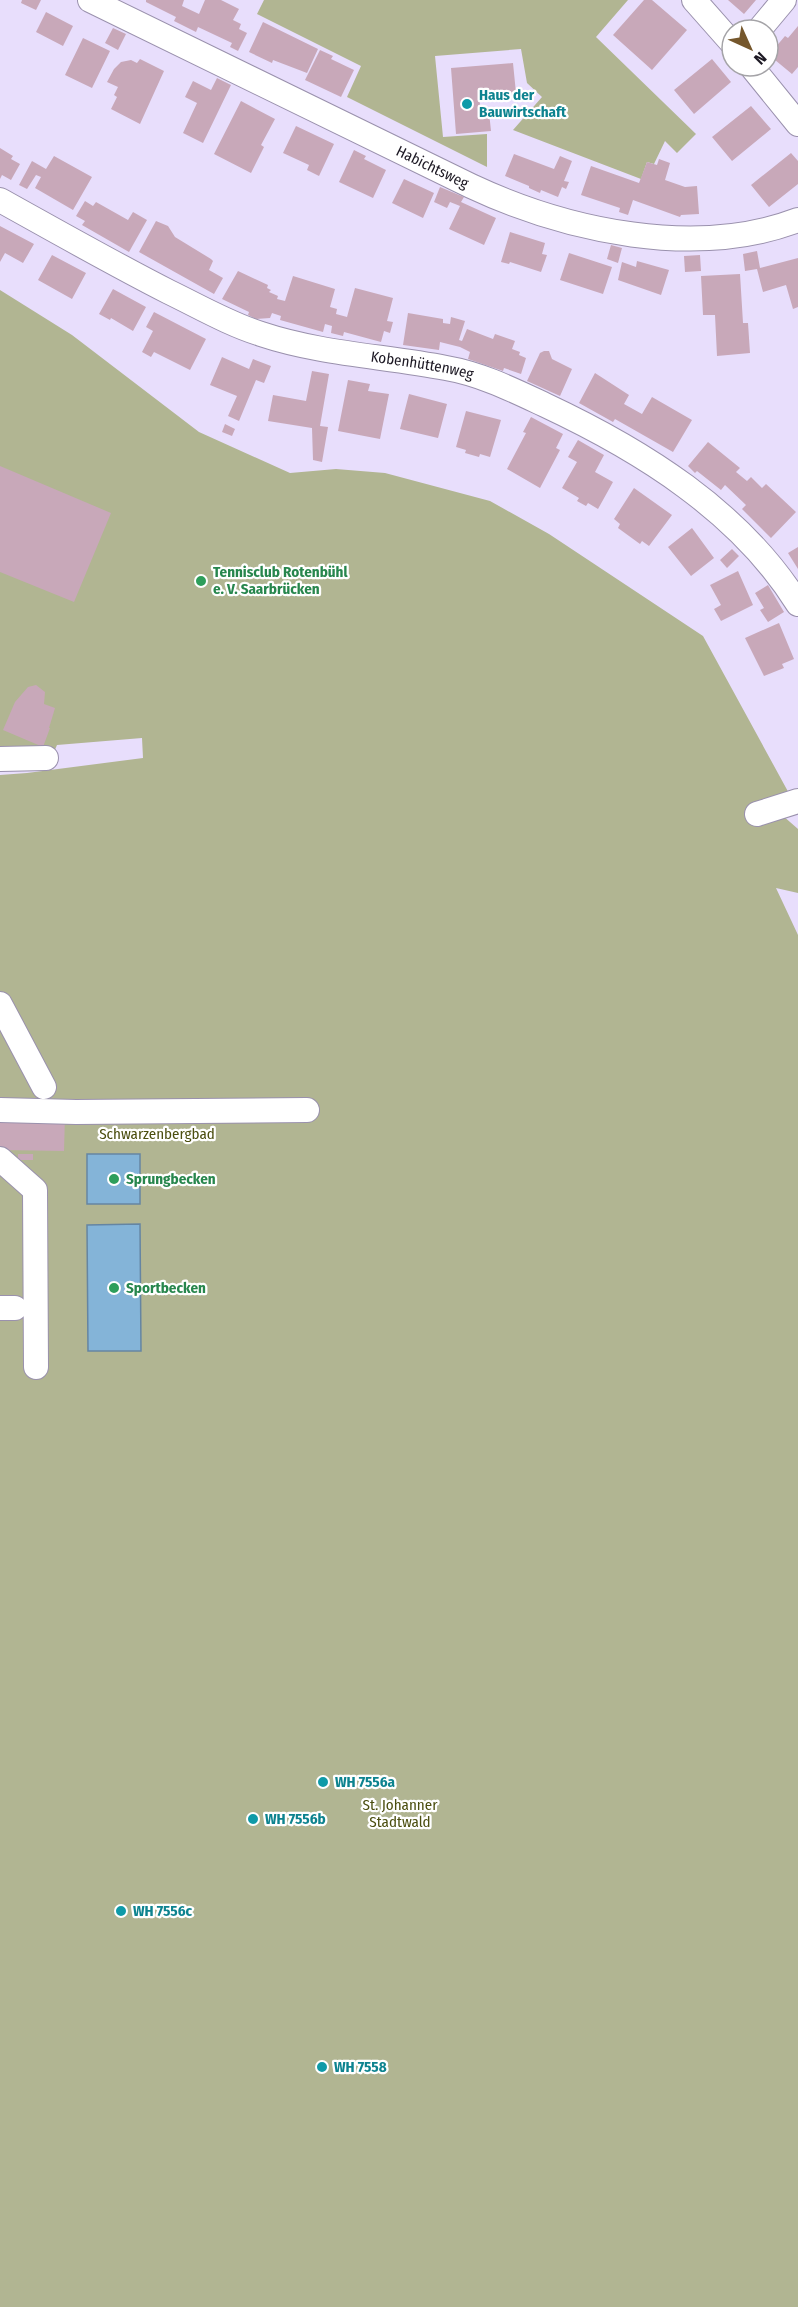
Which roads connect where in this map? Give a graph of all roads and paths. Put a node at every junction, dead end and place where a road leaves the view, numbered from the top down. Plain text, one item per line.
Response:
1 (90, 0) edge
2 (694, 0) edge
3 (784, 0) edge
4 (769, 18) edge
5 (720, 29) edge
6 (761, 78) edge
7 (798, 124) edge
8 (0, 200) edge
9 (798, 220) edge
10 (798, 604) edge
11 (46, 758) dead end
12 (0, 759) edge
13 (798, 801) edge
14 (757, 814) dead end
15 (0, 1004) edge
16 (44, 1087) dead end
17 (0, 1110) edge
18 (307, 1110) dead end
19 (0, 1159) edge
20 (36, 1367) dead end

1 - 9 street, Habichtsweg
2 - 5 street
3 - 4 street
6 - 7 street
8 - 10 street, Kobenhüttenweg
11 - 12 street
13 - 14 street
15 - 16 street
17 - 18 street
19 - 20 street

